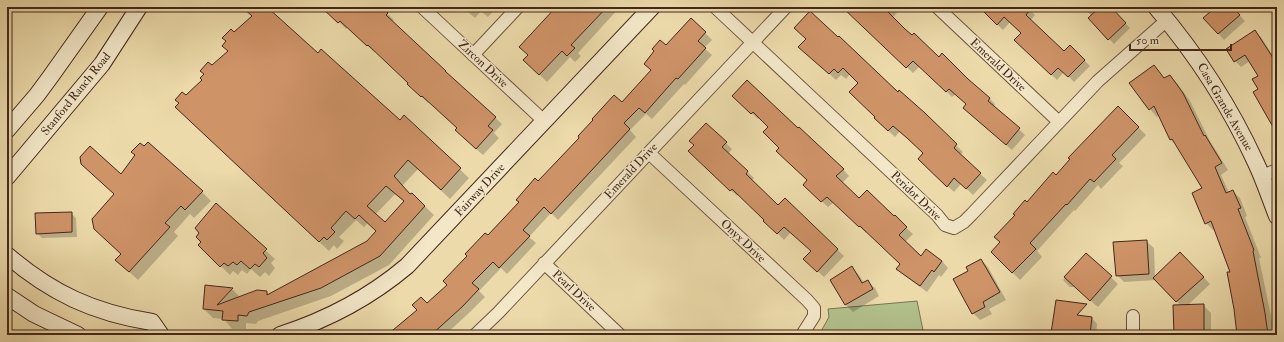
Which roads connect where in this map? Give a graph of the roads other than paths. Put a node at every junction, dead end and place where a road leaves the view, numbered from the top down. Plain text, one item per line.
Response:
1 (100, 7) edge
2 (139, 7) edge
3 (422, 7) edge
4 (518, 7) edge
5 (652, 7) edge
6 (715, 7) edge
7 (786, 7) edge
8 (937, 7) edge
9 (1156, 7) edge
10 (1167, 20) junction
11 (753, 42) junction
12 (473, 55) junction
13 (544, 122) junction
14 (1059, 122) junction
15 (7, 130) edge
16 (649, 153) junction
17 (1277, 170) edge
18 (1262, 176) junction
19 (7, 177) edge
20 (1277, 216) edge
21 (7, 255) edge
22 (544, 264) junction
23 (7, 296) edge
24 (1133, 316) dead end
25 (78, 335) edge
26 (161, 335) edge
27 (280, 335) edge
28 (476, 335) edge
29 (620, 335) edge
30 (802, 335) edge
31 (1133, 335) edge

1 - 15 street
2 - 19 street, Stanford Ranch Road
3 - 12 street, Zircon Drive
4 - 12 street
5 - 13 street, Fairway Drive
6 - 11 street, Peridot Drive
7 - 11 street, Emerald Drive
8 - 14 street, Emerald Drive
9 - 10 street, Casa Grande Avenue
10 - 14 street, Peridot Drive
10 - 18 street, Casa Grande Avenue
11 - 14 street, Peridot Drive
11 - 16 street, Emerald Drive
12 - 13 street, Zircon Drive
13 - 27 street, Fairway Drive
16 - 22 street, Emerald Drive
16 - 30 street, Onyx Drive
17 - 18 street
18 - 20 street, Casa Grande Avenue
21 - 26 street
22 - 28 street, Emerald Drive
22 - 29 street, Pearl Drive
23 - 25 street
24 - 31 street

